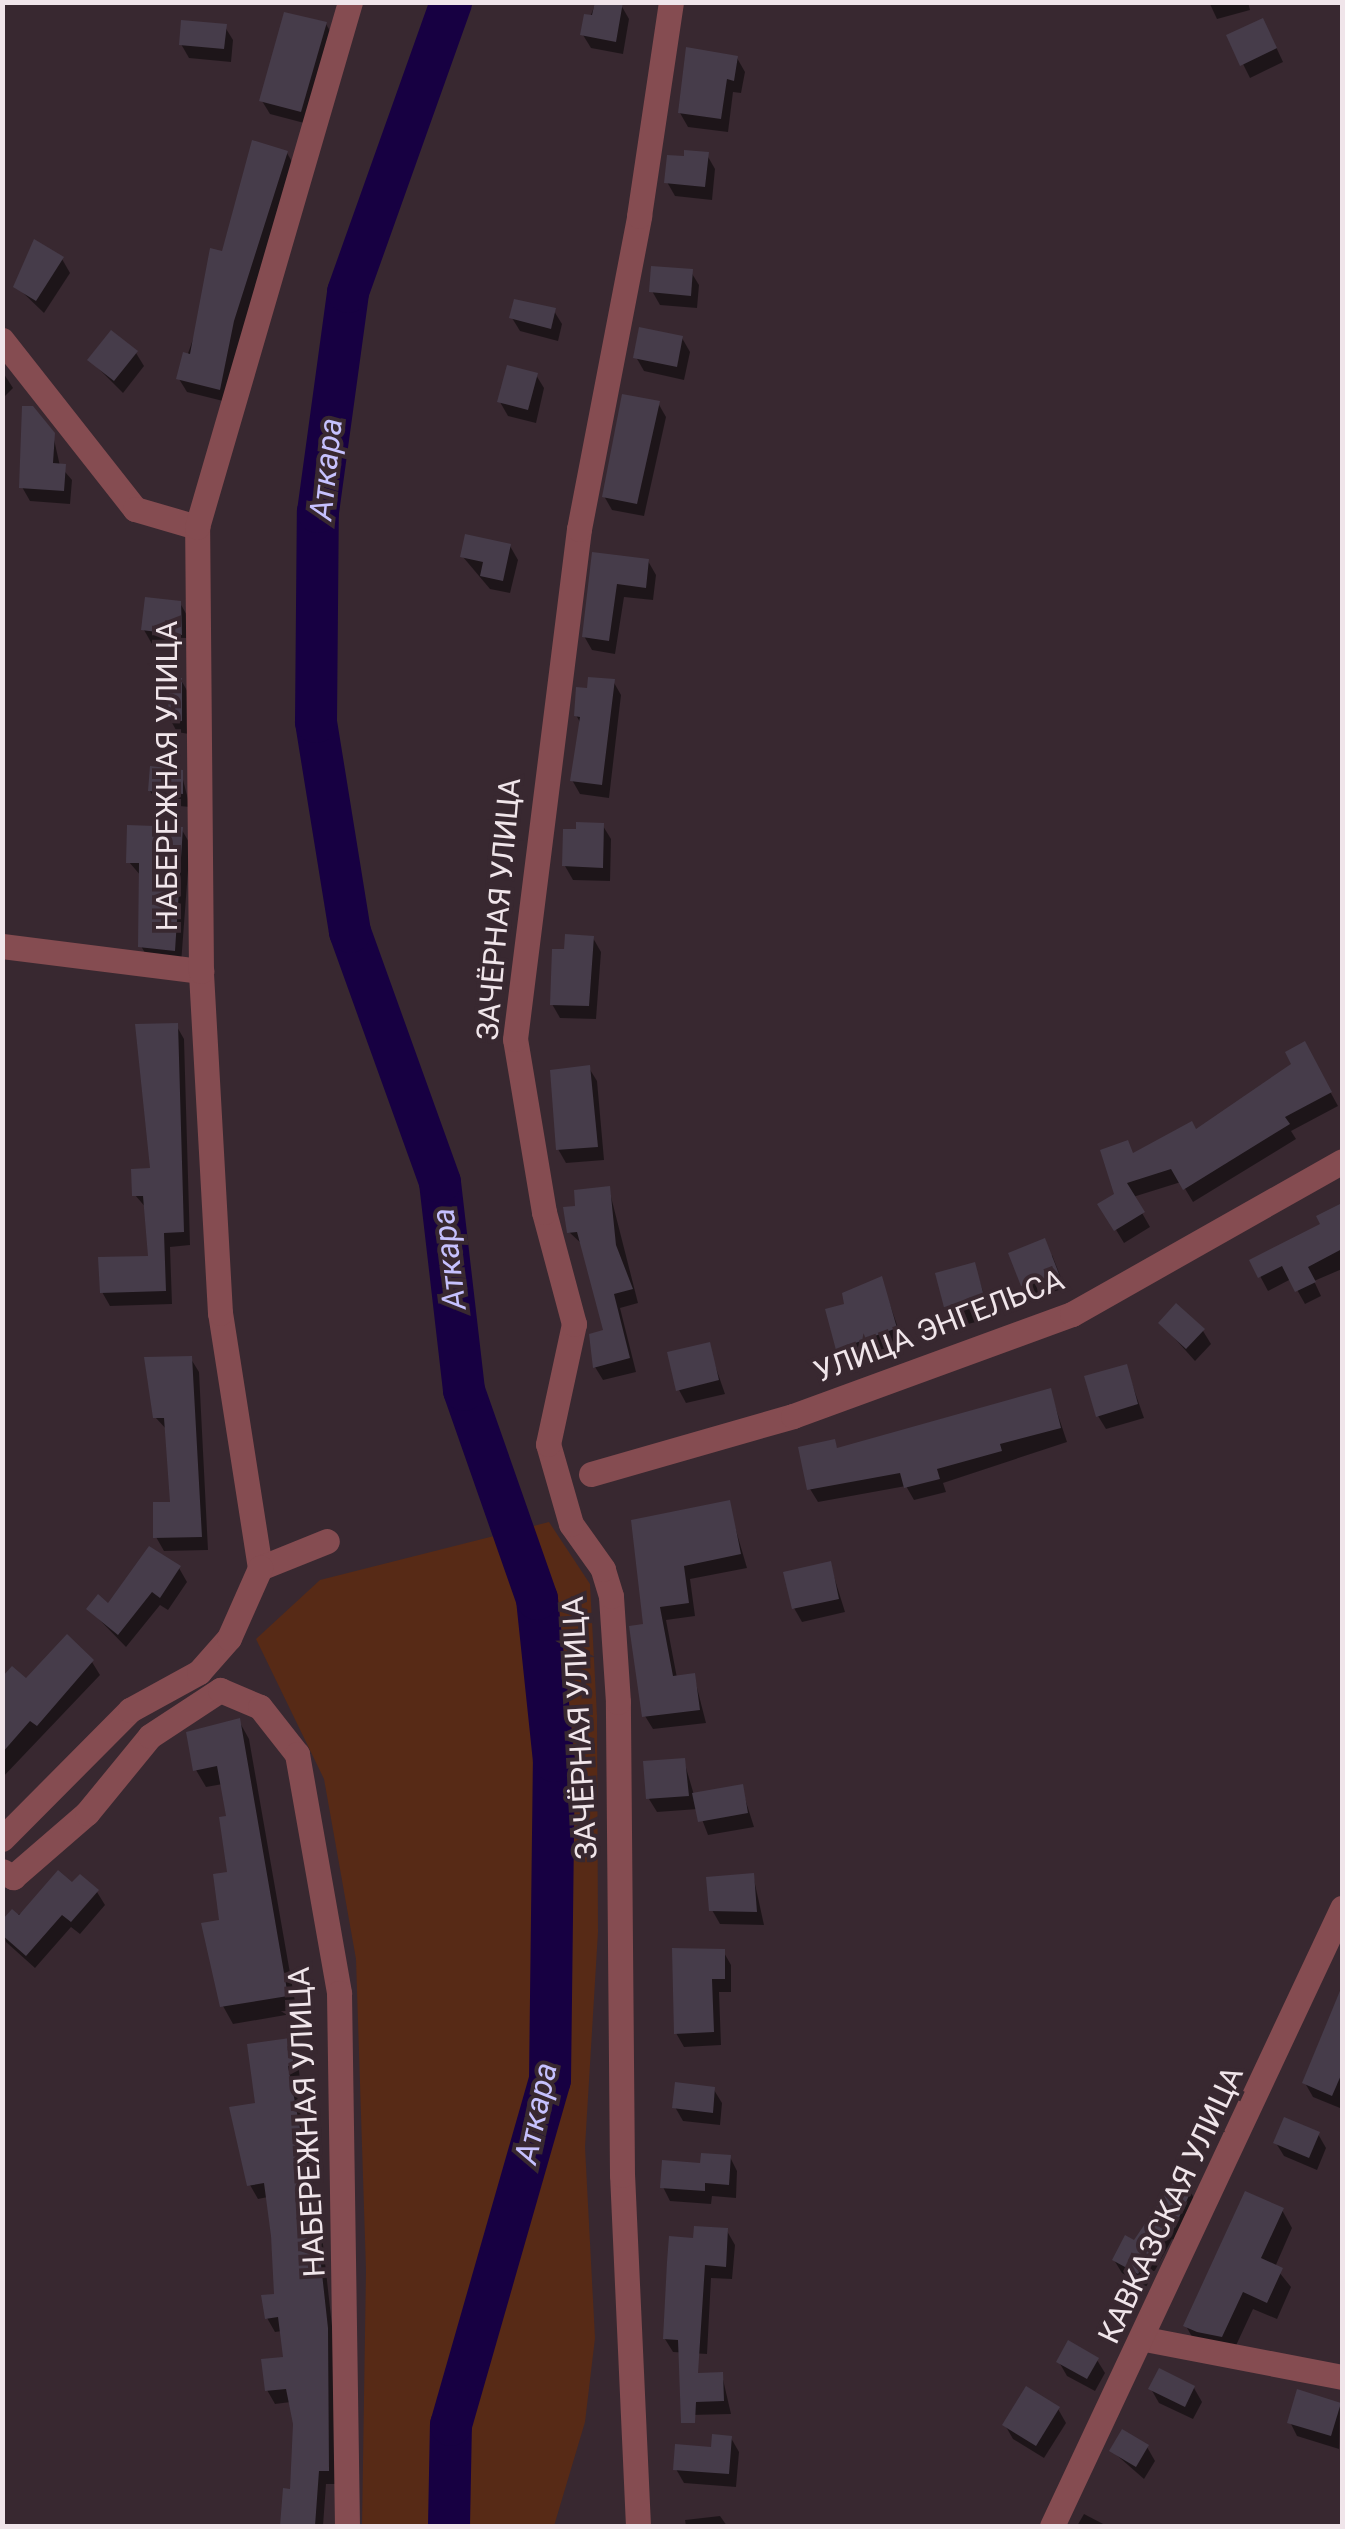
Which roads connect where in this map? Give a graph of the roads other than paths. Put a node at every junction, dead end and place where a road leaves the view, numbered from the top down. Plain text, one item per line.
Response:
1 (350, 2) edge
2 (671, 2) edge
3 (2, 340) edge
4 (197, 527) junction
5 (2, 946) edge
6 (201, 971) junction
7 (1342, 1161) edge
8 (591, 1474) dead end
9 (327, 1541) dead end
10 (260, 1568) junction
11 (2, 1839) edge
12 (2, 1871) edge
13 (1342, 1908) edge
14 (1144, 2338) junction
15 (1342, 2377) edge
16 (347, 2526) edge
17 (638, 2526) edge
18 (1052, 2526) edge

1 - 4 street, НАБЕРЕЖНАЯ УЛИЦА
2 - 17 street, ЗАЧЁРНАЯ УЛИЦА
3 - 4 street
4 - 6 street, НАБЕРЕЖНАЯ УЛИЦА
5 - 6 street
6 - 10 street, НАБЕРЕЖНАЯ УЛИЦА
7 - 8 street, УЛИЦА ЭНГЕЛЬСА
9 - 10 street
10 - 11 street
12 - 16 street, НАБЕРЕЖНАЯ УЛИЦА
13 - 14 street, КАВКАЗСКАЯ УЛИЦА
14 - 15 street
14 - 18 street, КАВКАЗСКАЯ УЛИЦА

